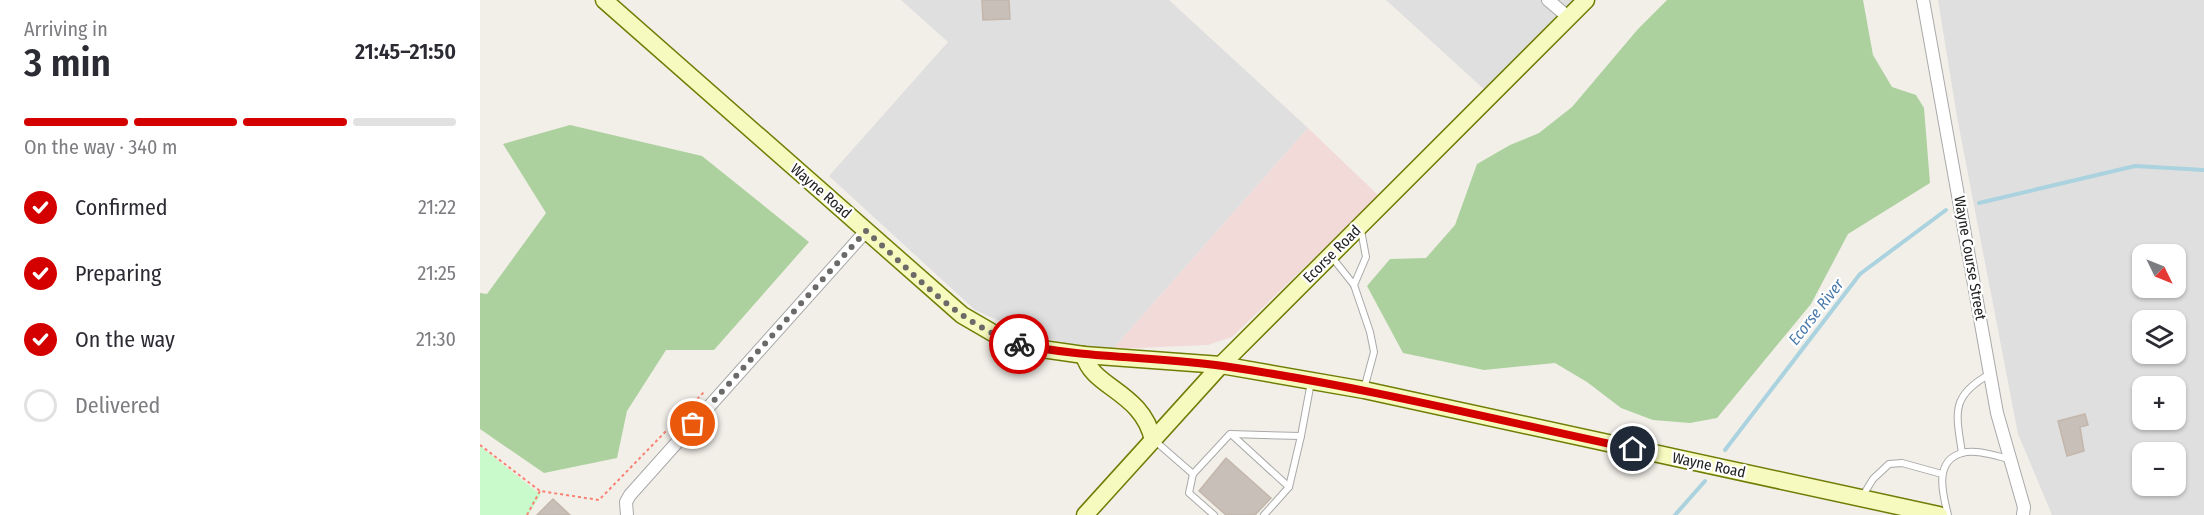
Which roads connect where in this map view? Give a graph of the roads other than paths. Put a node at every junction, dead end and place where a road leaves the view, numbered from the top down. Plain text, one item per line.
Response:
1 (604, 0) edge
2 (1548, 0) edge
3 (1586, 0) edge
4 (1923, 0) edge
5 (1568, 17) junction
6 (1360, 226) junction
7 (866, 231) junction
8 (1331, 255) junction
9 (1354, 285) junction
10 (1084, 355) junction
11 (1221, 365) junction
12 (1990, 374) junction
13 (1312, 381) junction
14 (1364, 390) junction
15 (1230, 434) junction
16 (1301, 436) junction
17 (1153, 440) junction
18 (1962, 453) junction
19 (2010, 459) junction
20 (1192, 474) junction
21 (1942, 474) junction
22 (1289, 487) junction
23 (1861, 498) junction
24 (626, 513) edge
25 (1085, 515) edge
26 (1214, 515) edge
27 (1264, 515) edge
28 (1939, 515) edge
29 (1948, 515) edge
30 (2023, 515) edge

1 - 7 main road, Wayne Road
2 - 5 street
3 - 5 main road, Ecorse Road
4 - 12 street, Wayne Course Street
5 - 6 main road, Ecorse Road
6 - 8 main road, Ecorse Road
6 - 9 lane
7 - 10 main road, Wayne Road
7 - 24 street
8 - 9 lane
8 - 11 main road, Ecorse Road
9 - 14 lane
10 - 11 main road, Wayne Road
10 - 17 main road
11 - 13 main road, Wayne Road
11 - 17 main road, Ecorse Road
12 - 18 lane
12 - 19 street, Wayne Course Street
13 - 14 main road, Wayne Road
13 - 16 lane
14 - 23 main road, Wayne Road
15 - 16 lane
15 - 20 lane
15 - 22 lane
16 - 22 lane
17 - 20 lane
17 - 25 main road, Ecorse Road
18 - 19 lane
18 - 21 lane
19 - 30 street, Wayne Course Street
20 - 26 lane
21 - 23 lane
21 - 29 lane
22 - 27 lane
23 - 28 main road, Wayne Road

